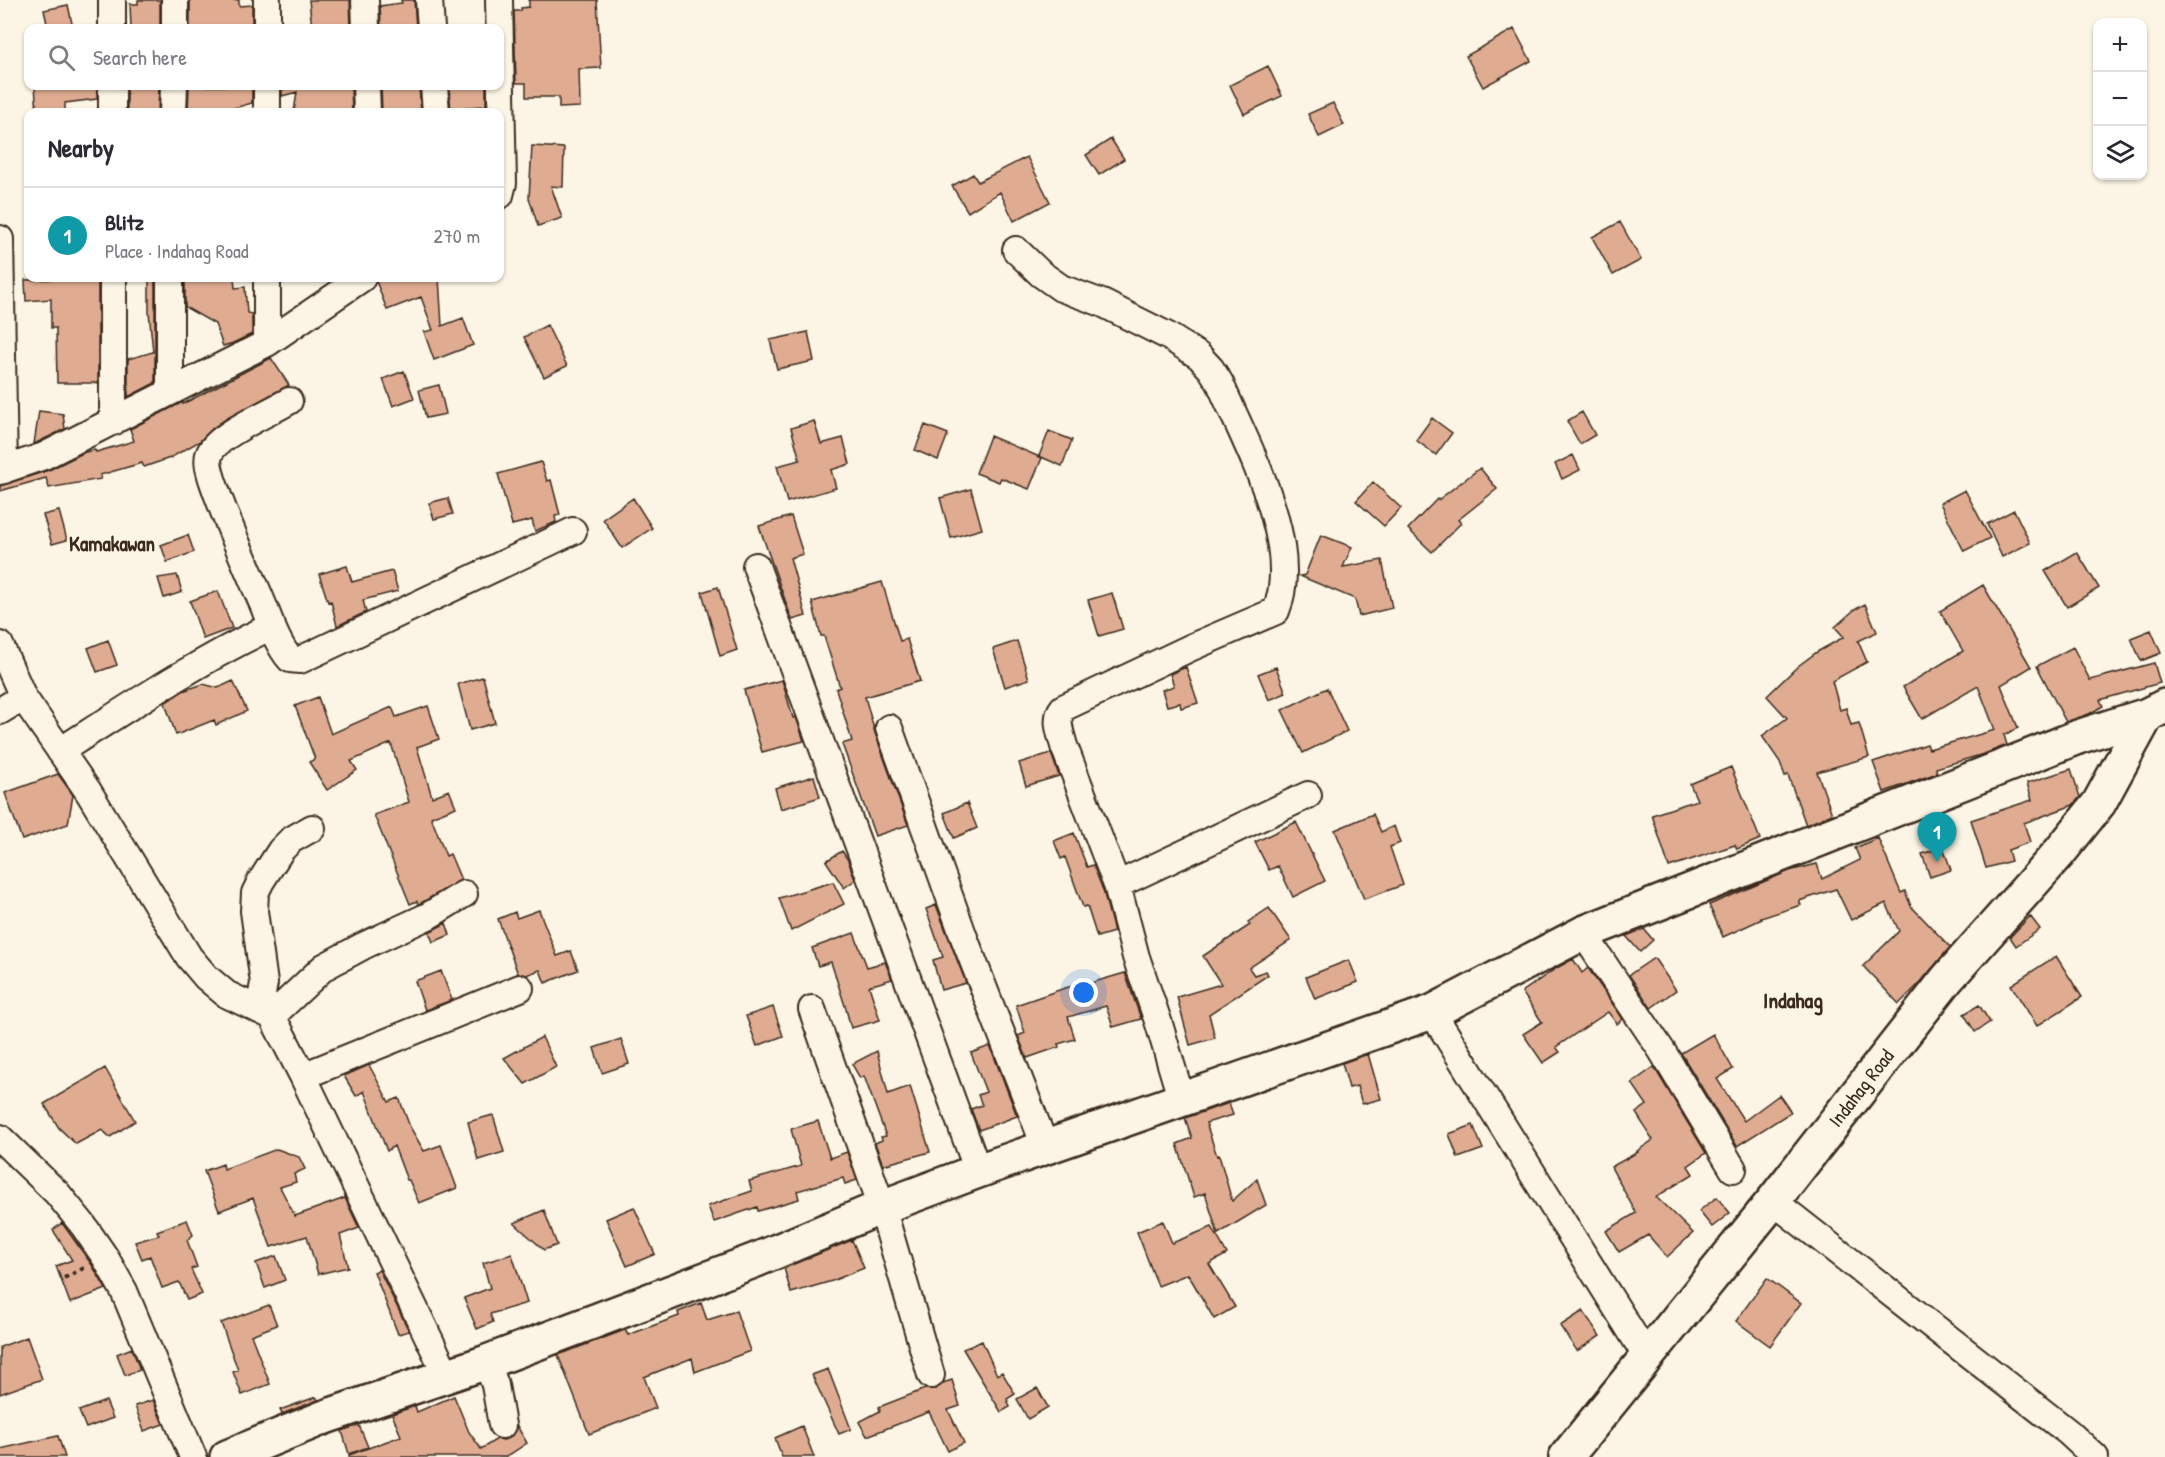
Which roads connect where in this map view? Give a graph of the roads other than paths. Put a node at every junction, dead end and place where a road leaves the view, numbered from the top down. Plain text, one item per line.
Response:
1 (112, 0) edge
2 (175, 0) edge
3 (267, 0) edge
4 (365, 0) edge
5 (429, 0) edge
6 (499, 0) edge
7 (112, 24) edge
8 (175, 24) edge
9 (267, 24) edge
10 (366, 24) edge
11 (431, 24) edge
12 (500, 24) edge
13 (112, 90) edge
14 (174, 90) edge
15 (267, 90) edge
16 (366, 90) edge
17 (434, 90) edge
18 (501, 90) edge
19 (112, 108) edge
20 (173, 108) edge
21 (267, 108) edge
22 (367, 108) edge
23 (436, 108) edge
24 (501, 108) edge
25 (0, 239) edge
26 (1016, 250) dead end
27 (112, 282) edge
28 (170, 282) edge
29 (267, 282) edge
30 (356, 282) edge
31 (267, 343) junction
32 (170, 391) junction
33 (289, 401) dead end
34 (113, 422) junction
35 (2, 471) edge
36 (573, 531) dead end
37 (756, 566) dead end
38 (272, 626) junction
39 (0, 645) edge
40 (23, 697) junction
41 (2156, 710) edge
42 (0, 711) edge
43 (889, 728) dead end
44 (60, 751) junction
45 (1308, 795) dead end
46 (312, 828) dead end
47 (1117, 885) junction
48 (465, 894) dead end
49 (1583, 933) junction
50 (520, 988) dead end
51 (812, 1009) dead end
52 (1432, 1012) junction
53 (266, 1013) junction
54 (303, 1076) junction
55 (1182, 1101) junction
56 (0, 1138) edge
57 (1045, 1146) junction
58 (1733, 1169) dead end
59 (978, 1171) junction
60 (1773, 1201) junction
61 (882, 1207) junction
62 (1647, 1357) junction
63 (487, 1362) junction
64 (931, 1375) dead end
65 (447, 1376) junction
66 (502, 1425) dead end
67 (193, 1457) edge
68 (227, 1457) edge
69 (1566, 1457) edge
70 (2095, 1457) edge

1 - 7 street
2 - 8 street
3 - 9 street
4 - 10 street
5 - 11 street
6 - 12 street
13 - 19 street
14 - 20 street
15 - 21 street
16 - 22 street
17 - 23 street
18 - 24 street
25 - 35 street
26 - 47 street
27 - 34 street
28 - 32 street
29 - 31 street
30 - 31 street
31 - 32 street
32 - 34 street
33 - 38 street
34 - 35 street
36 - 38 street
37 - 59 street
38 - 44 street
39 - 40 street
40 - 42 street
40 - 44 street
41 - 49 main road
41 - 60 main road, Indahag Road
43 - 57 street
44 - 53 street
45 - 47 street
46 - 53 street
47 - 55 street
48 - 53 street
49 - 52 main road
49 - 58 street
50 - 54 street
51 - 61 street
52 - 55 main road
52 - 62 street
53 - 54 street
54 - 65 street
55 - 57 main road
56 - 67 street
57 - 59 main road
59 - 61 main road
60 - 62 main road, Indahag Road
60 - 70 street
61 - 63 main road
61 - 64 street
62 - 69 main road, Indahag Road
63 - 65 main road
63 - 66 street
65 - 68 main road

